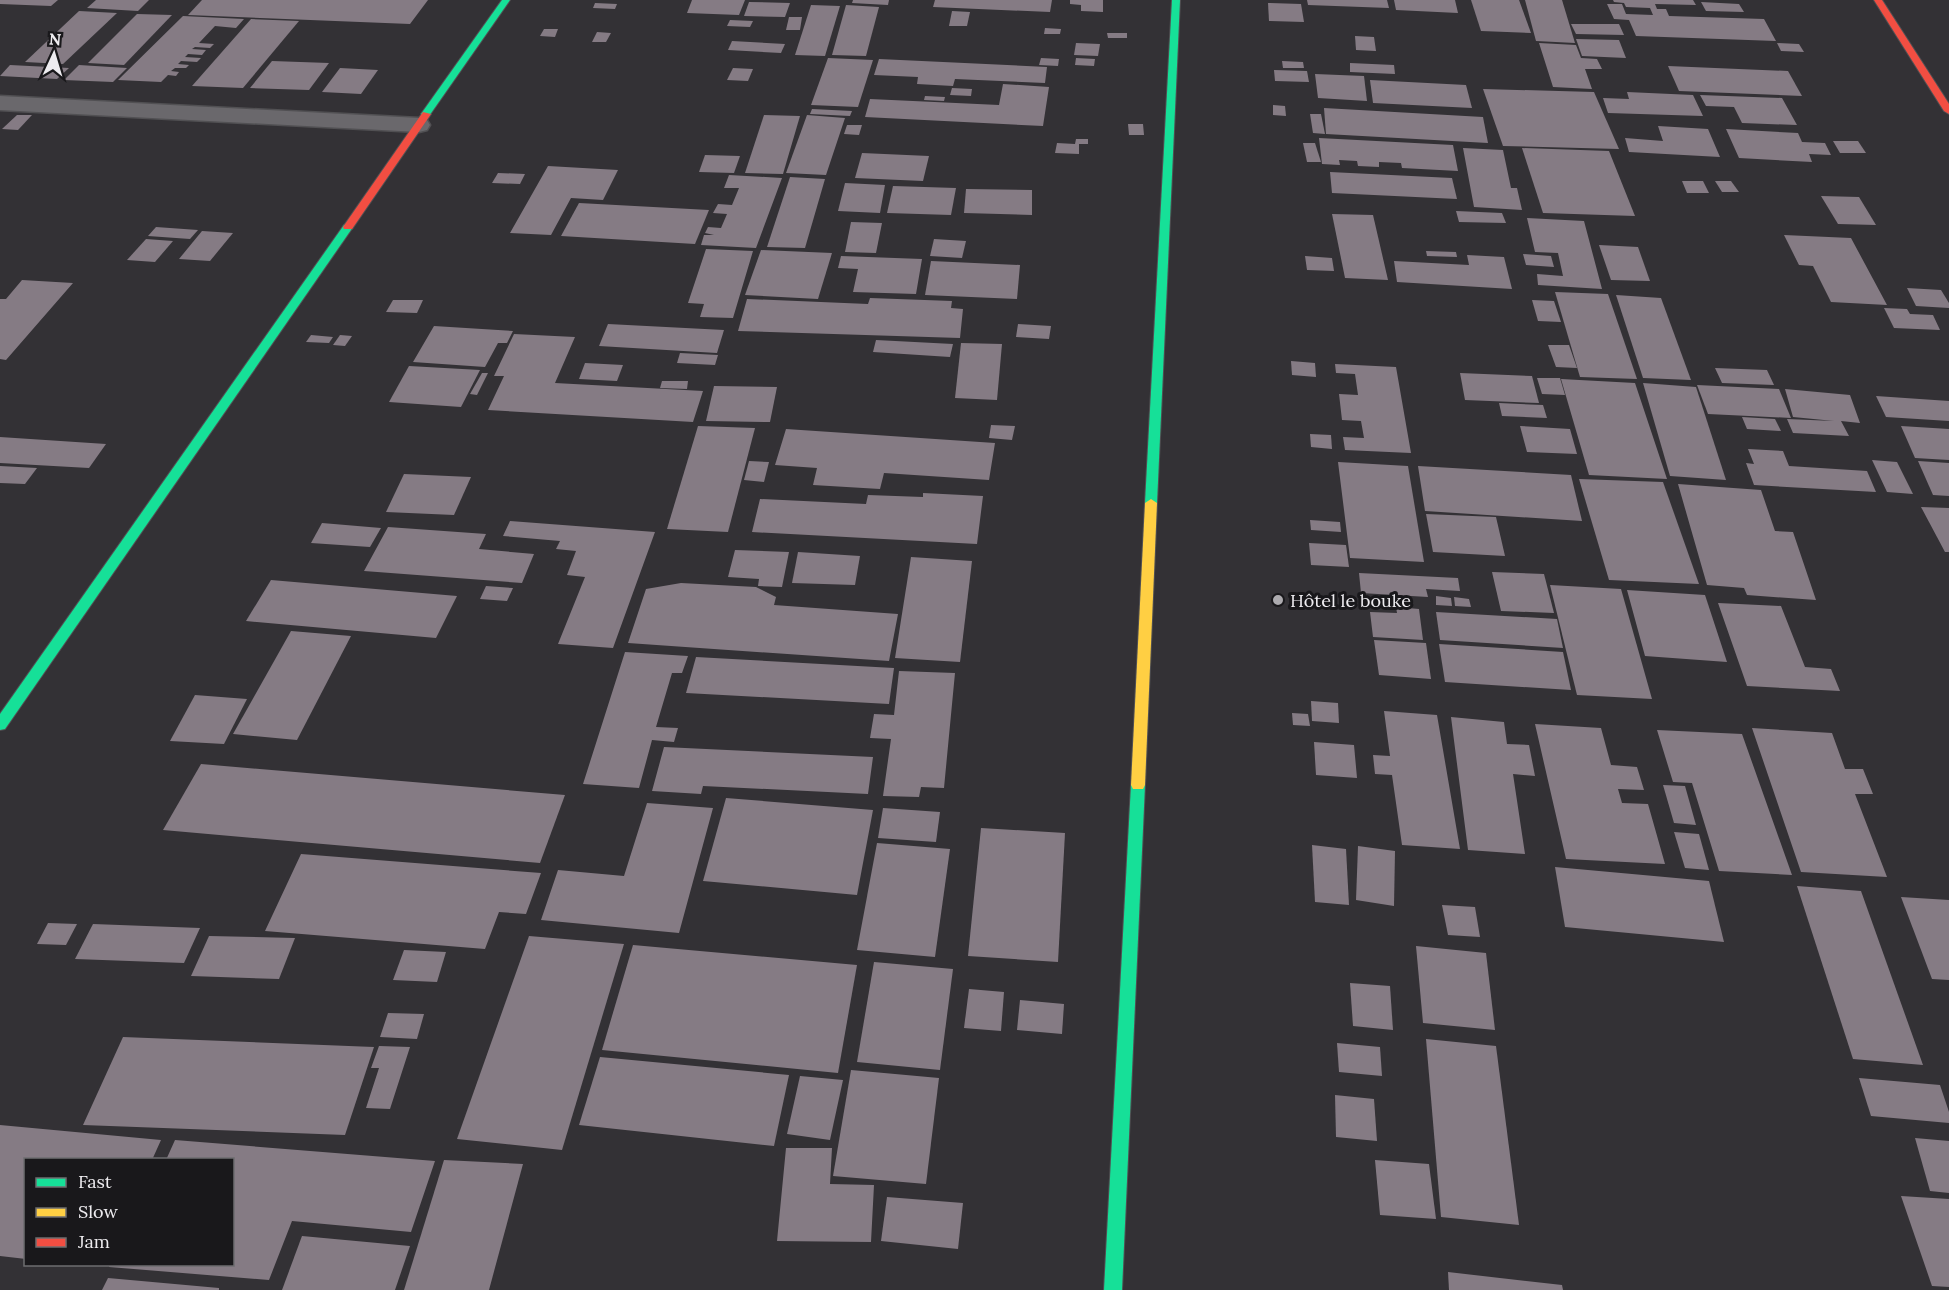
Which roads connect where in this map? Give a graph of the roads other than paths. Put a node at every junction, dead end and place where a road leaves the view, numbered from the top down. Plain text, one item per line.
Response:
1 (506, 0) edge
2 (1176, 0) edge
3 (1878, 0) edge
4 (0, 103) edge
5 (1949, 111) edge
6 (419, 125) junction
7 (0, 725) edge
8 (1113, 1290) edge

1 - 6 street
2 - 8 street
3 - 5 street
4 - 6 street
6 - 7 street

